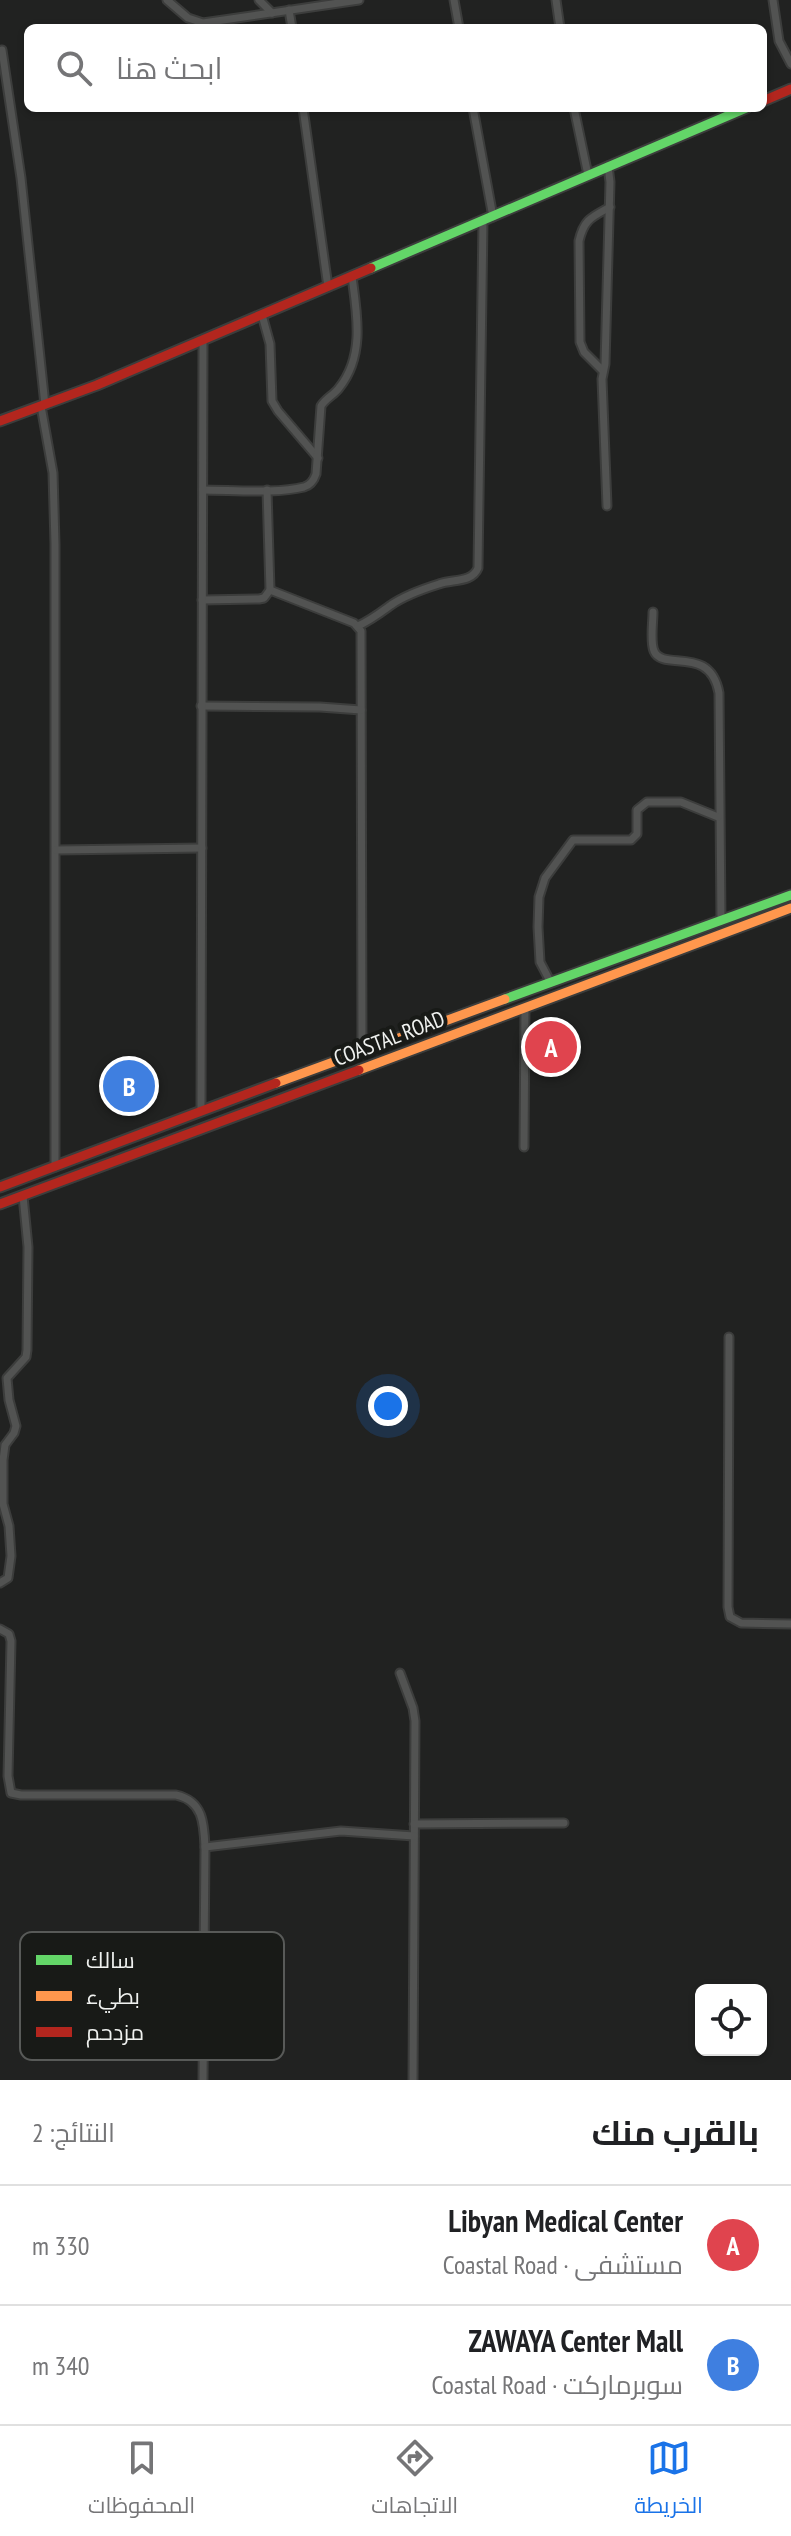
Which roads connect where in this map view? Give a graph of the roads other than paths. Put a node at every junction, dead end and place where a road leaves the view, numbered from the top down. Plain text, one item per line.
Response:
1 (167, 0) edge
2 (259, 0) edge
3 (359, 0) edge
4 (454, 0) edge
5 (556, 0) edge
6 (773, 0) edge
7 (289, 10) junction
8 (272, 13) junction
9 (291, 24) edge
10 (458, 24) edge
11 (559, 24) edge
12 (2, 50) dead end
13 (791, 64) edge
14 (791, 89) edge
15 (767, 99) edge
16 (304, 112) edge
17 (474, 112) edge
18 (575, 112) edge
19 (736, 112) edge
20 (608, 166) junction
21 (588, 175) junction
22 (610, 207) junction
23 (493, 217) junction
24 (483, 221) junction
25 (352, 277) junction
26 (328, 287) junction
27 (262, 315) junction
28 (203, 341) junction
29 (603, 371) junction
30 (43, 406) junction
31 (0, 421) edge
32 (318, 458) junction
33 (203, 490) junction
34 (267, 490) junction
35 (607, 506) dead end
36 (270, 590) junction
37 (202, 600) junction
38 (653, 612) dead end
39 (358, 626) junction
40 (201, 706) junction
41 (361, 710) junction
42 (718, 817) junction
43 (202, 848) junction
44 (56, 850) junction
45 (791, 895) edge
46 (791, 908) edge
47 (721, 921) junction
48 (551, 983) junction
49 (525, 1006) junction
50 (362, 1052) junction
51 (201, 1110) junction
52 (524, 1147) dead end
53 (55, 1167) junction
54 (0, 1187) edge
55 (23, 1196) junction
56 (0, 1204) edge
57 (729, 1337) dead end
58 (0, 1583) edge
59 (791, 1624) edge
60 (0, 1629) edge
61 (400, 1673) dead end
62 (564, 1823) dead end
63 (414, 1824) junction
64 (414, 1836) junction
65 (205, 1847) junction
66 (204, 1932) edge
67 (203, 2060) edge
68 (203, 2080) edge
69 (413, 2080) edge

1 - 8 street
2 - 8 street
3 - 7 street
4 - 10 street
5 - 11 street
6 - 13 street
7 - 8 street
7 - 9 street
12 - 30 street
14 - 15 main road
16 - 26 street
17 - 23 street
18 - 21 street
19 - 20 main road
20 - 21 main road
20 - 22 street
21 - 23 main road
22 - 29 street
22 - 29 street
23 - 24 main road
24 - 25 main road
24 - 39 street
25 - 26 main road
25 - 32 street
26 - 27 main road
27 - 28 main road
27 - 32 street
28 - 30 main road
28 - 33 street
29 - 35 street
30 - 31 main road
30 - 44 street
32 - 34 street
33 - 34 street
33 - 37 street
34 - 36 street
36 - 37 street
36 - 39 street
37 - 40 street
38 - 42 street
39 - 41 street
40 - 41 street
40 - 43 street
41 - 50 street
42 - 47 street
42 - 48 street
43 - 44 street
43 - 51 street
44 - 53 street
45 - 47 main road, COASTAL ROAD
46 - 49 main road, COASTAL ROAD
47 - 48 main road, COASTAL ROAD
48 - 50 main road, COASTAL ROAD
49 - 52 street
49 - 55 main road, COASTAL ROAD
50 - 51 main road, COASTAL ROAD
51 - 53 main road, COASTAL ROAD
53 - 54 main road, COASTAL ROAD
55 - 56 main road, COASTAL ROAD
55 - 58 street
57 - 59 street
60 - 65 street
61 - 63 street
62 - 63 street
63 - 64 street
64 - 65 street
64 - 69 street
65 - 66 street
67 - 68 street

